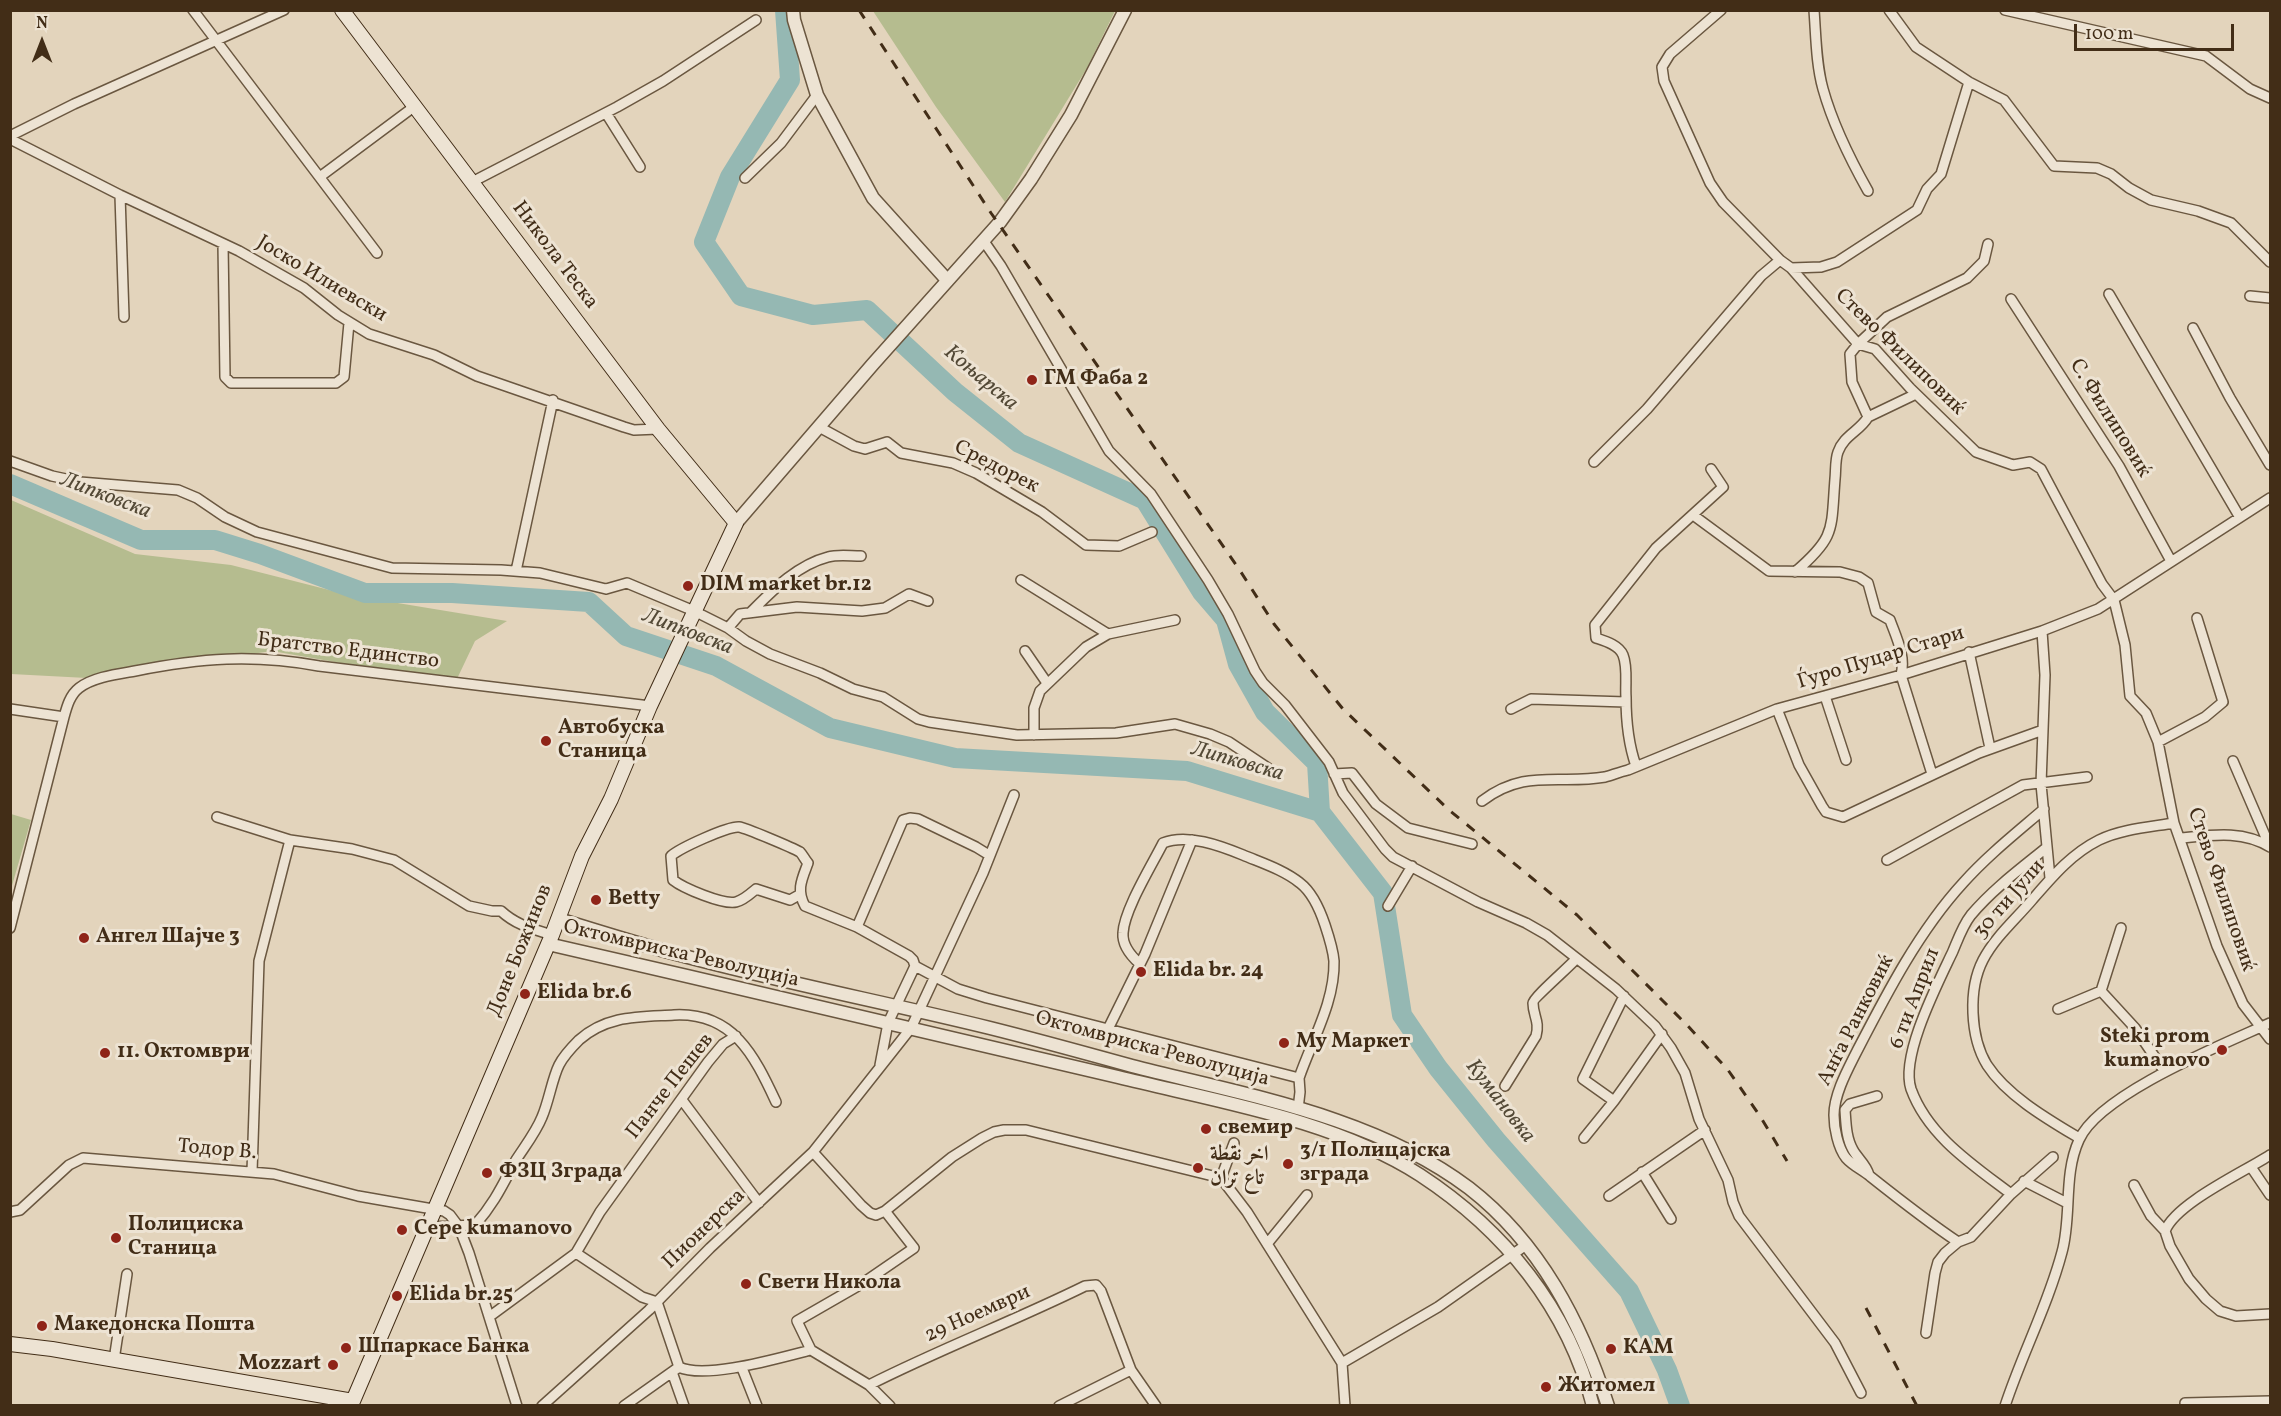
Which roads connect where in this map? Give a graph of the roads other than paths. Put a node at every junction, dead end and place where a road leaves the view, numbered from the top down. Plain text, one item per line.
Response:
1 (193, 10) edge
2 (284, 10) edge
3 (342, 10) edge
4 (793, 10) edge
5 (1125, 10) edge
6 (1721, 10) edge
7 (1814, 10) edge
8 (1889, 10) edge
9 (2005, 10) edge
10 (2052, 10) edge
11 (756, 20) dead end
12 (2051, 21) junction
13 (215, 41) junction
14 (1969, 82) junction
15 (817, 95) junction
16 (2271, 98) edge
17 (415, 106) junction
18 (606, 113) junction
19 (10, 137) edge
20 (640, 167) dead end
21 (321, 176) junction
22 (745, 178) dead end
23 (472, 182) junction
24 (1868, 191) dead end
25 (120, 195) junction
26 (983, 240) junction
27 (223, 244) junction
28 (1988, 244) dead end
29 (377, 253) dead end
30 (1780, 260) junction
31 (2271, 262) edge
32 (1791, 268) junction
33 (947, 280) junction
34 (2109, 294) dead end
35 (2250, 296) dead end
36 (2271, 298) edge
37 (2011, 299) dead end
38 (124, 317) dead end
39 (349, 323) junction
40 (2193, 328) dead end
41 (1858, 344) junction
42 (1916, 394) junction
43 (552, 400) junction
44 (1868, 417) junction
45 (819, 427) junction
46 (658, 429) junction
47 (10, 460) edge
48 (1593, 462) dead end
49 (2271, 465) edge
50 (1711, 469) dead end
51 (2271, 498) edge
52 (1694, 515) junction
53 (2239, 516) junction
54 (736, 523) junction
55 (1152, 531) dead end
56 (861, 556) dead end
57 (2171, 561) junction
58 (516, 571) junction
59 (1795, 572) junction
60 (1021, 580) dead end
61 (2114, 600) junction
62 (928, 601) dead end
63 (694, 611) junction
64 (751, 612) junction
65 (2197, 618) dead end
66 (1175, 620) dead end
67 (728, 628) junction
68 (2042, 631) junction
69 (1108, 634) junction
70 (1025, 651) dead end
71 (1969, 652) junction
72 (1901, 675) junction
73 (1047, 683) junction
74 (1825, 696) junction
75 (1626, 702) junction
76 (650, 706) junction
77 (10, 709) edge
78 (1511, 709) dead end
79 (1777, 709) junction
80 (64, 717) junction
81 (2043, 730) junction
82 (1034, 735) junction
83 (2158, 742) junction
84 (1990, 748) junction
85 (1846, 760) dead end
86 (2233, 761) dead end
87 (1636, 766) junction
88 (1268, 768) dead end
89 (1334, 774) junction
90 (1932, 774) junction
91 (2087, 777) dead end
92 (2041, 783) junction
93 (1014, 795) dead end
94 (1482, 801) dead end
95 (2044, 809) junction
96 (218, 817) dead end
97 (2174, 823) junction
98 (2181, 838) junction
99 (290, 840) junction
100 (1192, 840) junction
101 (1472, 844) dead end
102 (2270, 847) edge
103 (2046, 848) junction
104 (989, 855) junction
105 (1887, 860) dead end
106 (1412, 866) junction
107 (2050, 878) junction
108 (799, 895) junction
109 (1388, 906) dead end
110 (558, 919) junction
111 (856, 927) junction
112 (10, 928) edge
113 (2121, 928) dead end
114 (550, 939) junction
115 (1576, 959) junction
116 (1140, 964) junction
117 (915, 966) junction
118 (936, 977) junction
119 (2101, 991) junction
120 (1624, 996) junction
121 (895, 1006) junction
122 (2058, 1009) dead end
123 (918, 1012) junction
124 (888, 1023) junction
125 (2266, 1025) edge
126 (911, 1028) junction
127 (1108, 1029) junction
128 (1662, 1034) junction
129 (736, 1036) junction
130 (2271, 1039) edge
131 (879, 1069) junction
132 (2165, 1072) junction
133 (1299, 1078) junction
134 (1505, 1086) dead end
135 (1877, 1096) dead end
136 (682, 1100) junction
137 (1614, 1101) junction
138 (776, 1102) dead end
139 (1298, 1109) junction
140 (1705, 1130) junction
141 (1584, 1138) dead end
142 (2079, 1138) junction
143 (1234, 1143) dead end
144 (813, 1152) junction
145 (2271, 1155) edge
146 (2053, 1157) dead end
147 (2251, 1167) junction
148 (252, 1172) junction
149 (1642, 1172) junction
150 (1869, 1175) junction
151 (1221, 1178) junction
152 (2024, 1181) junction
153 (2134, 1185) dead end
154 (2010, 1194) junction
155 (1307, 1195) dead end
156 (2271, 1195) edge
157 (1609, 1196) dead end
158 (759, 1203) junction
159 (2067, 1203) junction
160 (437, 1208) junction
161 (885, 1211) junction
162 (10, 1212) edge
163 (1671, 1219) dead end
164 (429, 1227) junction
165 (459, 1227) junction
166 (2165, 1231) junction
167 (1958, 1242) junction
168 (1267, 1244) junction
169 (1526, 1245) junction
170 (576, 1253) junction
171 (1514, 1254) junction
172 (127, 1274) dead end
173 (657, 1302) junction
174 (2271, 1314) edge
175 (489, 1317) junction
176 (1926, 1333) dead end
177 (10, 1344) edge
178 (812, 1350) junction
179 (114, 1360) junction
180 (1342, 1363) junction
181 (742, 1368) junction
182 (676, 1369) junction
183 (1131, 1370) junction
184 (869, 1385) junction
185 (1861, 1393) dead end
186 (2271, 1401) edge
187 (353, 1403) edge
188 (2185, 1403) dead end
189 (518, 1406) edge
190 (542, 1406) edge
191 (624, 1406) edge
192 (684, 1406) edge
193 (757, 1406) edge
194 (890, 1406) edge
195 (1059, 1406) edge
196 (1156, 1406) edge
197 (1345, 1406) edge
198 (1593, 1406) edge
199 (1608, 1406) edge
200 (2005, 1406) edge

1 - 13 street
2 - 13 street
3 - 17 main road, Никола Теска
4 - 15 street
5 - 26 street
6 - 30 street, Стево Филиповиќ
7 - 24 street
8 - 14 street
9 - 12 street
10 - 12 street
11 - 18 street
12 - 16 street
13 - 19 street
13 - 21 street
14 - 31 street
14 - 32 street
15 - 22 street
15 - 33 street
17 - 21 street
17 - 23 main road, Никола Теска
18 - 20 street
18 - 23 street
19 - 25 street, Јоско Илиевски
21 - 29 street
23 - 46 main road, Никола Теска
25 - 27 street, Јоско Илиевски
25 - 38 street
26 - 33 street
26 - 89 street
27 - 39 street, Јоско Илиевски
27 - 39 street
28 - 41 street
30 - 32 street, Стево Филиповиќ
30 - 48 street
32 - 41 street, Стево Филиповиќ
33 - 45 street
34 - 53 street
35 - 36 street
37 - 57 street, С. Филиповиќ
39 - 43 street, Јоско Илиевски
40 - 49 street
41 - 42 street, Стево Филиповиќ
41 - 44 street
42 - 44 street
42 - 61 street, Стево Филиповиќ
43 - 46 street, Јоско Илиевски
43 - 58 street
44 - 59 street
45 - 54 street
45 - 55 street, Средорек
46 - 54 main road, Никола Теска
47 - 58 street
50 - 52 street
51 - 53 street, Ѓуро Пуцар Стари
52 - 59 street
52 - 75 street
53 - 57 street, Ѓуро Пуцар Стари
54 - 63 main road, Доне Божинов
56 - 64 street
57 - 61 street, Ѓуро Пуцар Стари
58 - 63 street
59 - 72 street
60 - 69 street
61 - 68 street, Ѓуро Пуцар Стари
61 - 83 street, Стево Филиповиќ
62 - 64 street
63 - 67 street
63 - 76 main road, Доне Божинов
64 - 67 street
65 - 83 street
66 - 69 street
67 - 82 street
68 - 71 street, Ѓуро Пуцар Стари
68 - 81 street
69 - 73 street
70 - 73 street
71 - 72 street, Ѓуро Пуцар Стари
71 - 84 street
72 - 74 street, Ѓуро Пуцар Стари
72 - 90 street
73 - 82 street
74 - 79 street, Ѓуро Пуцар Стари
74 - 85 street
75 - 78 street
75 - 87 street
76 - 80 street, Братство Единство
76 - 110 main road, Доне Божинов
77 - 80 street
79 - 87 street, Ѓуро Пуцар Стари
79 - 90 street
80 - 112 street, Братство Единство
81 - 84 street
81 - 92 street
82 - 88 street
83 - 97 street, Стево Филиповиќ
84 - 90 street
86 - 102 street
87 - 94 street, Ѓуро Пуцар Стари
89 - 101 street
89 - 106 street
91 - 92 street
92 - 95 street
92 - 105 street
93 - 104 street, Пионерска
95 - 103 street
95 - 150 street, Анѓа Ранковиќ
96 - 99 street
97 - 98 street, Стево Филиповиќ
97 - 107 street, 30 ти Јули
98 - 102 street
98 - 125 street, Стево Филиповиќ
99 - 114 street
99 - 148 street
100 - 116 street
100 - 116 street
100 - 133 street
103 - 107 street
103 - 154 street, 6 ти Април
104 - 111 street
104 - 118 street, Пионерска
106 - 109 street
106 - 115 street
107 - 142 street, 30 ти Јули
108 - 108 street
108 - 111 street
110 - 114 main road, Доне Божинов
110 - 121 street, Октомвриска Револуција
111 - 117 street
113 - 119 street
114 - 124 street, Октомвриска Револуција
114 - 160 main road, Доне Божинов
115 - 120 street
115 - 134 street
116 - 127 street
117 - 118 street
117 - 121 street, Пионерска
118 - 123 street, Пионерска
118 - 127 street
119 - 122 street
119 - 132 street
120 - 128 street
120 - 137 street
121 - 123 street, Октомвриска Револуција
121 - 124 street, Пионерска
123 - 126 street, Пионерска
123 - 139 street, Октомвриска Револуција
124 - 126 street, Октомвриска Револуција
124 - 131 street, Пионерска
125 - 130 street, Стево Филиповиќ
125 - 132 street
126 - 131 street, Пионерска
126 - 171 street, Октомвриска Револуција
127 - 133 street
128 - 137 street
128 - 140 street
129 - 136 street, Панче Пешев
129 - 138 street
129 - 165 street
131 - 144 street, Пионерска
132 - 142 street
133 - 139 street
135 - 150 street
136 - 158 street
136 - 170 street, Панче Пешев
137 - 141 street
139 - 169 street, Октомвриска Револуција
140 - 149 street
140 - 185 street
142 - 159 street
143 - 151 street
144 - 158 street, Пионерска
144 - 161 street
145 - 147 street
146 - 152 street
147 - 156 street
147 - 166 street
148 - 160 street, Тодор В.
148 - 162 street, Тодор В.
149 - 157 street
149 - 163 street
150 - 167 street, Анѓа Ранковиќ
151 - 161 street
151 - 168 street
152 - 154 street
152 - 159 street
153 - 166 street
154 - 167 street
155 - 168 street
158 - 173 street, Пионерска
159 - 200 street
160 - 164 main road, Доне Божинов
160 - 165 street
161 - 178 street
164 - 165 street
164 - 187 main road, Доне Божинов
165 - 175 street
166 - 174 street
167 - 176 street
168 - 180 street
169 - 171 street
169 - 199 street, Октомвриска Револуција
170 - 173 street
170 - 175 street, Панче Пешев
171 - 180 street
171 - 198 street, Октомвриска Револуција
172 - 179 street
173 - 182 street
173 - 190 street, Пионерска
175 - 189 street
177 - 179 main road
178 - 181 street
178 - 184 street
179 - 187 main road
180 - 197 street
181 - 182 street
181 - 193 street
182 - 191 street
182 - 192 street
183 - 184 street, 29 Ноември
183 - 195 street
183 - 196 street
184 - 194 street
186 - 188 street

